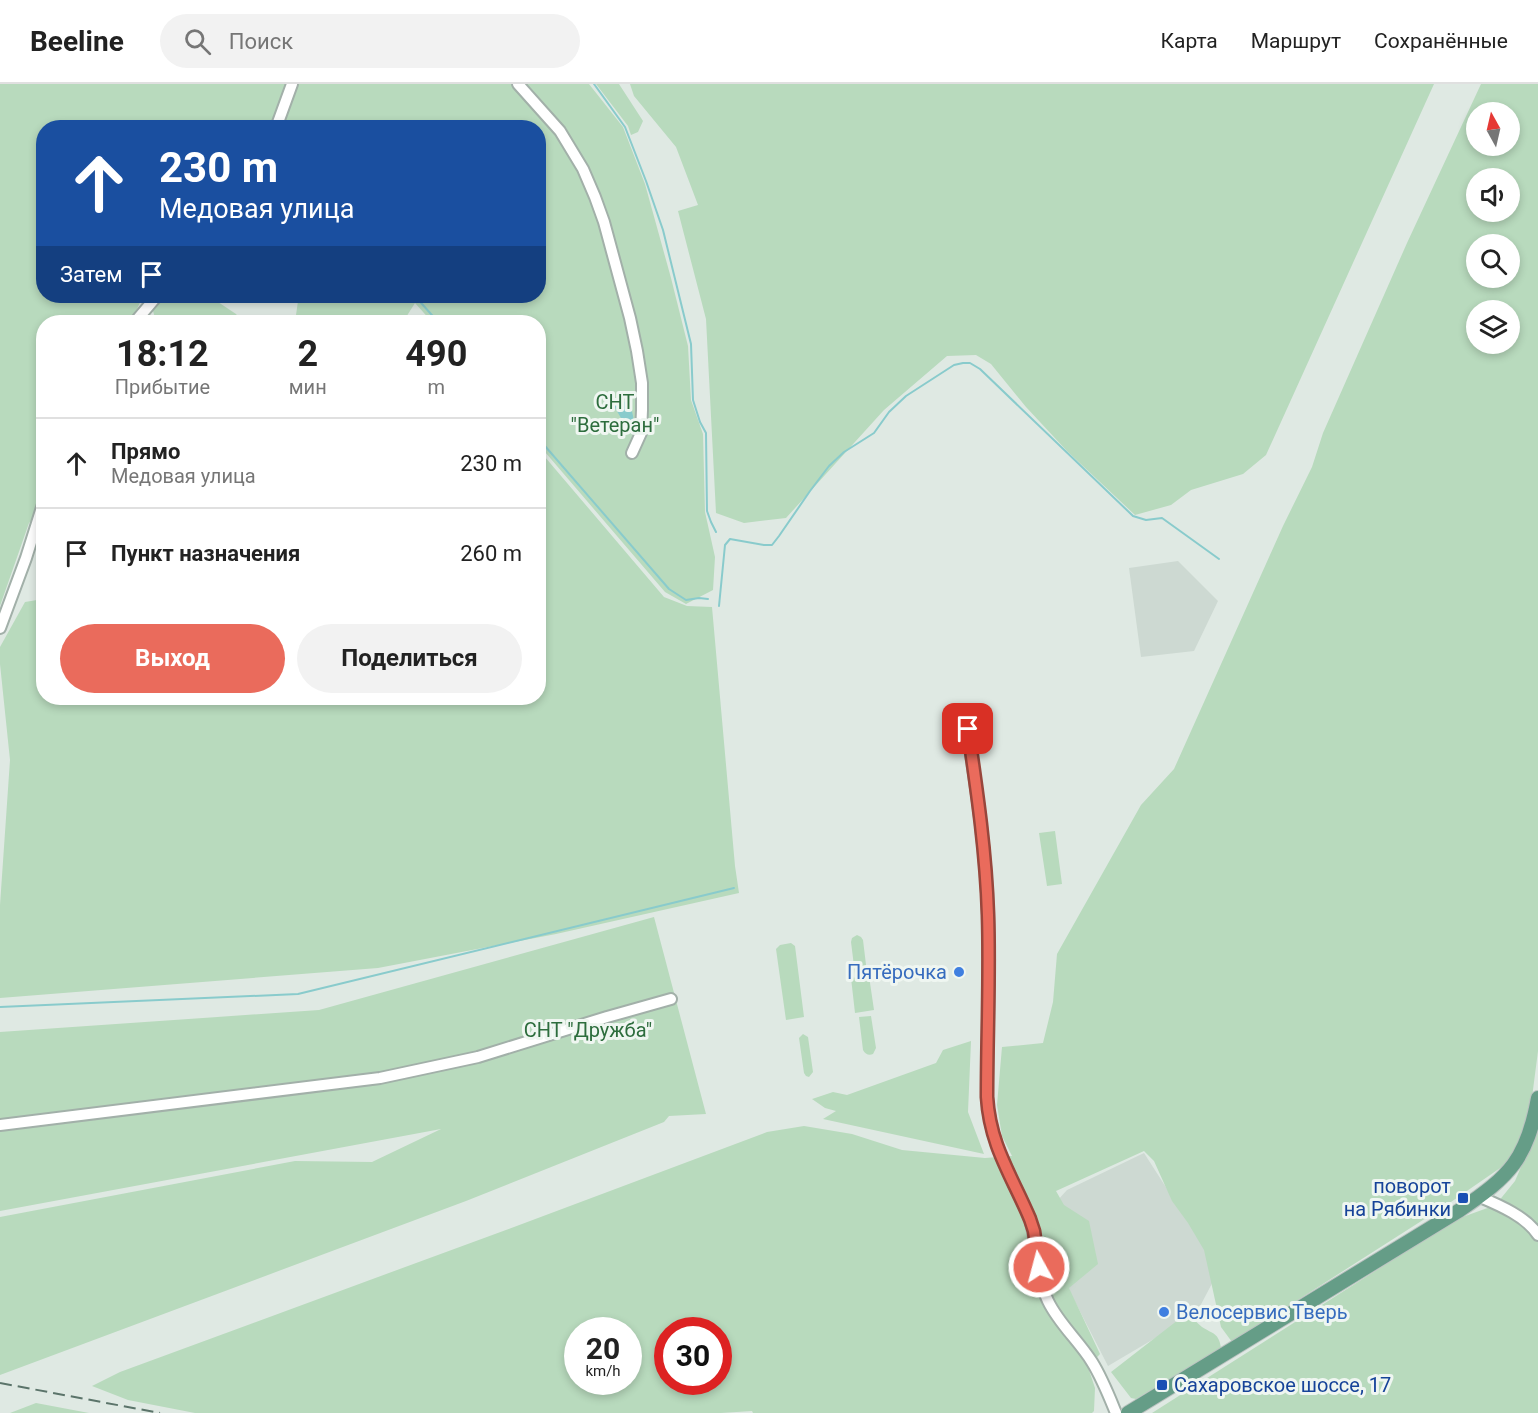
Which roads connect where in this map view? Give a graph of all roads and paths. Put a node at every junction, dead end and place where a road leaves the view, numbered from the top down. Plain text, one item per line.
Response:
1 (292, 84) edge
2 (518, 84) edge
3 (279, 120) edge
4 (151, 303) edge
5 (141, 315) edge
6 (632, 453) dead end
7 (36, 528) edge
8 (0, 628) edge
9 (968, 729) dead end
10 (671, 999) dead end
11 (1538, 1098) edge
12 (0, 1125) edge
13 (1480, 1197) junction
14 (1538, 1235) edge
15 (1116, 1413) edge
16 (1128, 1413) edge

1 - 3 street
2 - 6 street
4 - 5 street
7 - 8 street
9 - 15 street
10 - 12 street
11 - 13 main road
13 - 14 street
13 - 16 main road

